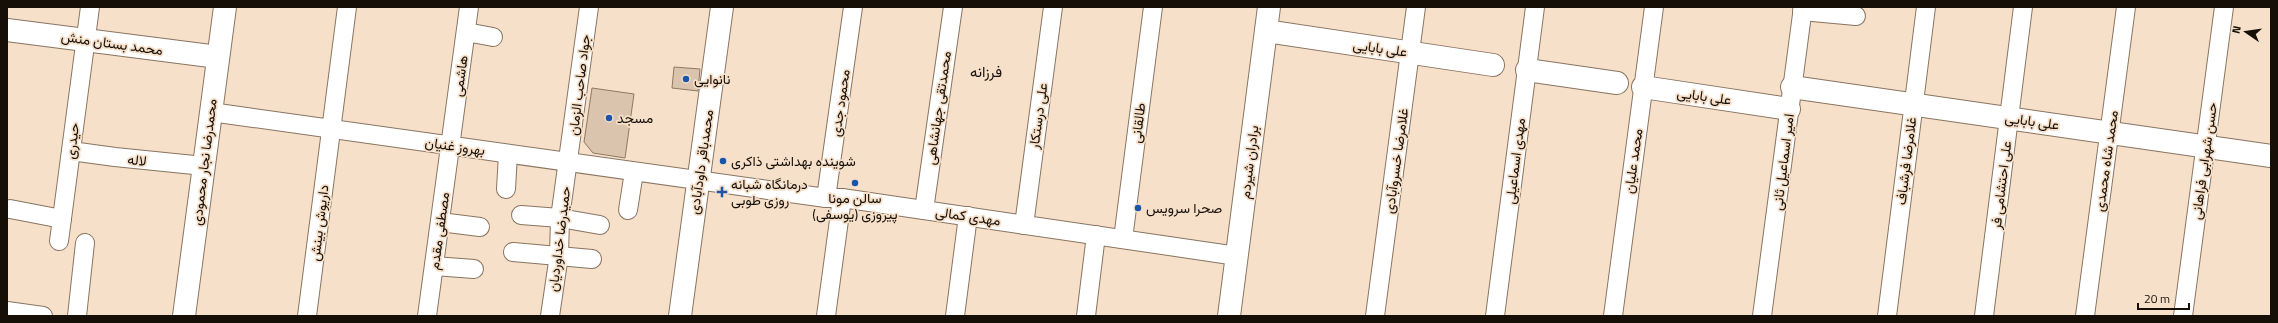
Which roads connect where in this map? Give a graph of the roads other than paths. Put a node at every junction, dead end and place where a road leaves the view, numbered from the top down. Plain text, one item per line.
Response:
1 (90, 7) edge
2 (225, 7) edge
3 (347, 7) edge
4 (469, 7) edge
5 (589, 7) edge
6 (722, 7) edge
7 (853, 7) edge
8 (953, 7) edge
9 (1053, 7) edge
10 (1153, 7) edge
11 (1269, 7) edge
12 (1416, 7) edge
13 (1535, 7) edge
14 (1654, 7) edge
15 (1926, 7) edge
16 (2023, 7) edge
17 (2126, 7) edge
18 (2224, 7) edge
19 (1802, 9) edge
20 (1856, 16) dead end
21 (7, 30) edge
22 (1266, 31) junction
23 (466, 32) junction
24 (493, 37) dead end
25 (86, 40) junction
26 (1410, 53) junction
27 (218, 57) junction
28 (1493, 65) dead end
29 (1527, 70) junction
30 (1617, 83) dead end
31 (1643, 87) junction
32 (1792, 87) junction
33 (1914, 105) junction
34 (1790, 109) junction
35 (211, 112) junction
36 (2009, 118) junction
37 (331, 129) junction
38 (2109, 133) junction
39 (450, 146) junction
40 (2206, 147) junction
41 (71, 150) junction
42 (508, 154) junction
43 (2271, 156) edge
44 (569, 162) junction
45 (204, 166) junction
46 (634, 172) junction
47 (699, 181) junction
48 (506, 189) dead end
49 (834, 198) junction
50 (10, 209) dead end
51 (628, 210) dead end
52 (924, 210) junction
53 (521, 215) dead end
54 (968, 216) junction
55 (560, 218) junction
56 (62, 220) junction
57 (440, 222) junction
58 (1024, 224) junction
59 (600, 225) dead end
60 (480, 227) dead end
61 (1096, 235) junction
62 (1123, 239) junction
63 (59, 241) dead end
64 (85, 243) dead end
65 (513, 252) dead end
66 (559, 255) junction
67 (1237, 256) junction
68 (592, 259) dead end
69 (434, 266) junction
70 (474, 269) dead end
71 (7, 311) edge
72 (42, 316) edge
73 (77, 316) edge
74 (184, 316) edge
75 (307, 316) edge
76 (428, 316) edge
77 (550, 316) edge
78 (680, 316) edge
79 (826, 316) edge
80 (955, 316) edge
81 (1086, 316) edge
82 (1229, 316) edge
83 (1375, 316) edge
84 (1495, 316) edge
85 (1613, 316) edge
86 (1762, 316) edge
87 (1887, 316) edge
88 (1984, 316) edge
89 (2085, 316) edge
90 (2183, 316) edge

1 - 25 street, حیدری
2 - 27 street, محمدرضا نجار محمودی
3 - 37 street, داریوش بینش
4 - 23 street, هاشمی
5 - 44 street, جواد صاحب الزمان
6 - 47 street, محمدباقر داودآبادی
7 - 49 street, محمود جدی
8 - 52 street, محمدتقی جهانشاهی
9 - 58 street, علی درستکار
10 - 62 street, طالقانی
11 - 22 street, برادران شیردم
12 - 26 street, غلامرضا خسروآبادی
13 - 29 street, مهدی اسماعیلی
14 - 31 street, محمد علیان
15 - 33 street, غلامرضا فرشباف
16 - 36 street, علی احتشامی فر
17 - 38 street, محمد شاه محمدی
18 - 40 street, حسن شهرابی فراهانی
19 - 20 street
19 - 32 street, امیر اسماعیل ثانی
21 - 25 street, محمد بستان منش
22 - 26 street, علی بابایی
22 - 67 street, برادران شیردم
23 - 24 street
23 - 39 street, هاشمی
25 - 27 street, محمد بستان منش
25 - 41 street, حیدری
26 - 28 street, علی بابایی
26 - 83 street, غلامرضا خسروآبادی
27 - 35 street, محمدرضا نجار محمودی
29 - 30 street
29 - 84 street, مهدی اسماعیلی
31 - 34 street, علی بابایی
31 - 85 street, محمد علیان
32 - 33 street, علی بابایی
32 - 34 street, امیر اسماعیل ثانی
33 - 36 street, علی بابایی
33 - 87 street, غلامرضا فرشباف
34 - 86 street, امیر اسماعیل ثانی
35 - 37 street, بهروز غنیان
35 - 45 street, محمدرضا نجار محمودی
36 - 38 street, علی بابایی
36 - 88 street, علی احتشامی فر
37 - 39 street, بهروز غنیان
37 - 75 street, داریوش بینش
38 - 40 street, علی بابایی
38 - 89 street, محمد شاه محمدی
39 - 42 street, بهروز غنیان
39 - 57 street, مصطفی مقدم
40 - 43 street, علی بابایی
40 - 90 street, حسن شهرابی فراهانی
41 - 45 street, لاله
41 - 56 street, حیدری
42 - 44 street, بهروز غنیان
42 - 48 street
44 - 46 street, بهروز غنیان
44 - 55 street, حمیدرضا خداوردیان
45 - 74 street, محمدرضا نجار محمودی
46 - 47 street, بهروز غنیان
46 - 51 street
47 - 49 street, مهدی کمالی
47 - 78 street, محمدباقر داودآبادی
49 - 52 street, مهدی کمالی
49 - 79 street, محمود جدی
50 - 56 street
52 - 54 street, مهدی کمالی
53 - 55 street
54 - 58 street, مهدی کمالی
54 - 80 street
55 - 59 street
55 - 66 street, حمیدرضا خداوردیان
56 - 63 street, حیدری
57 - 60 street
57 - 69 street, مصطفی مقدم
58 - 61 street, مهدی کمالی
61 - 62 street, مهدی کمالی
61 - 81 street
62 - 67 street, مهدی کمالی
64 - 73 street
65 - 66 street
66 - 68 street
66 - 77 street, حمیدرضا خداوردیان
67 - 82 street, برادران شیردم
69 - 70 street
69 - 76 street, مصطفی مقدم
71 - 72 street

